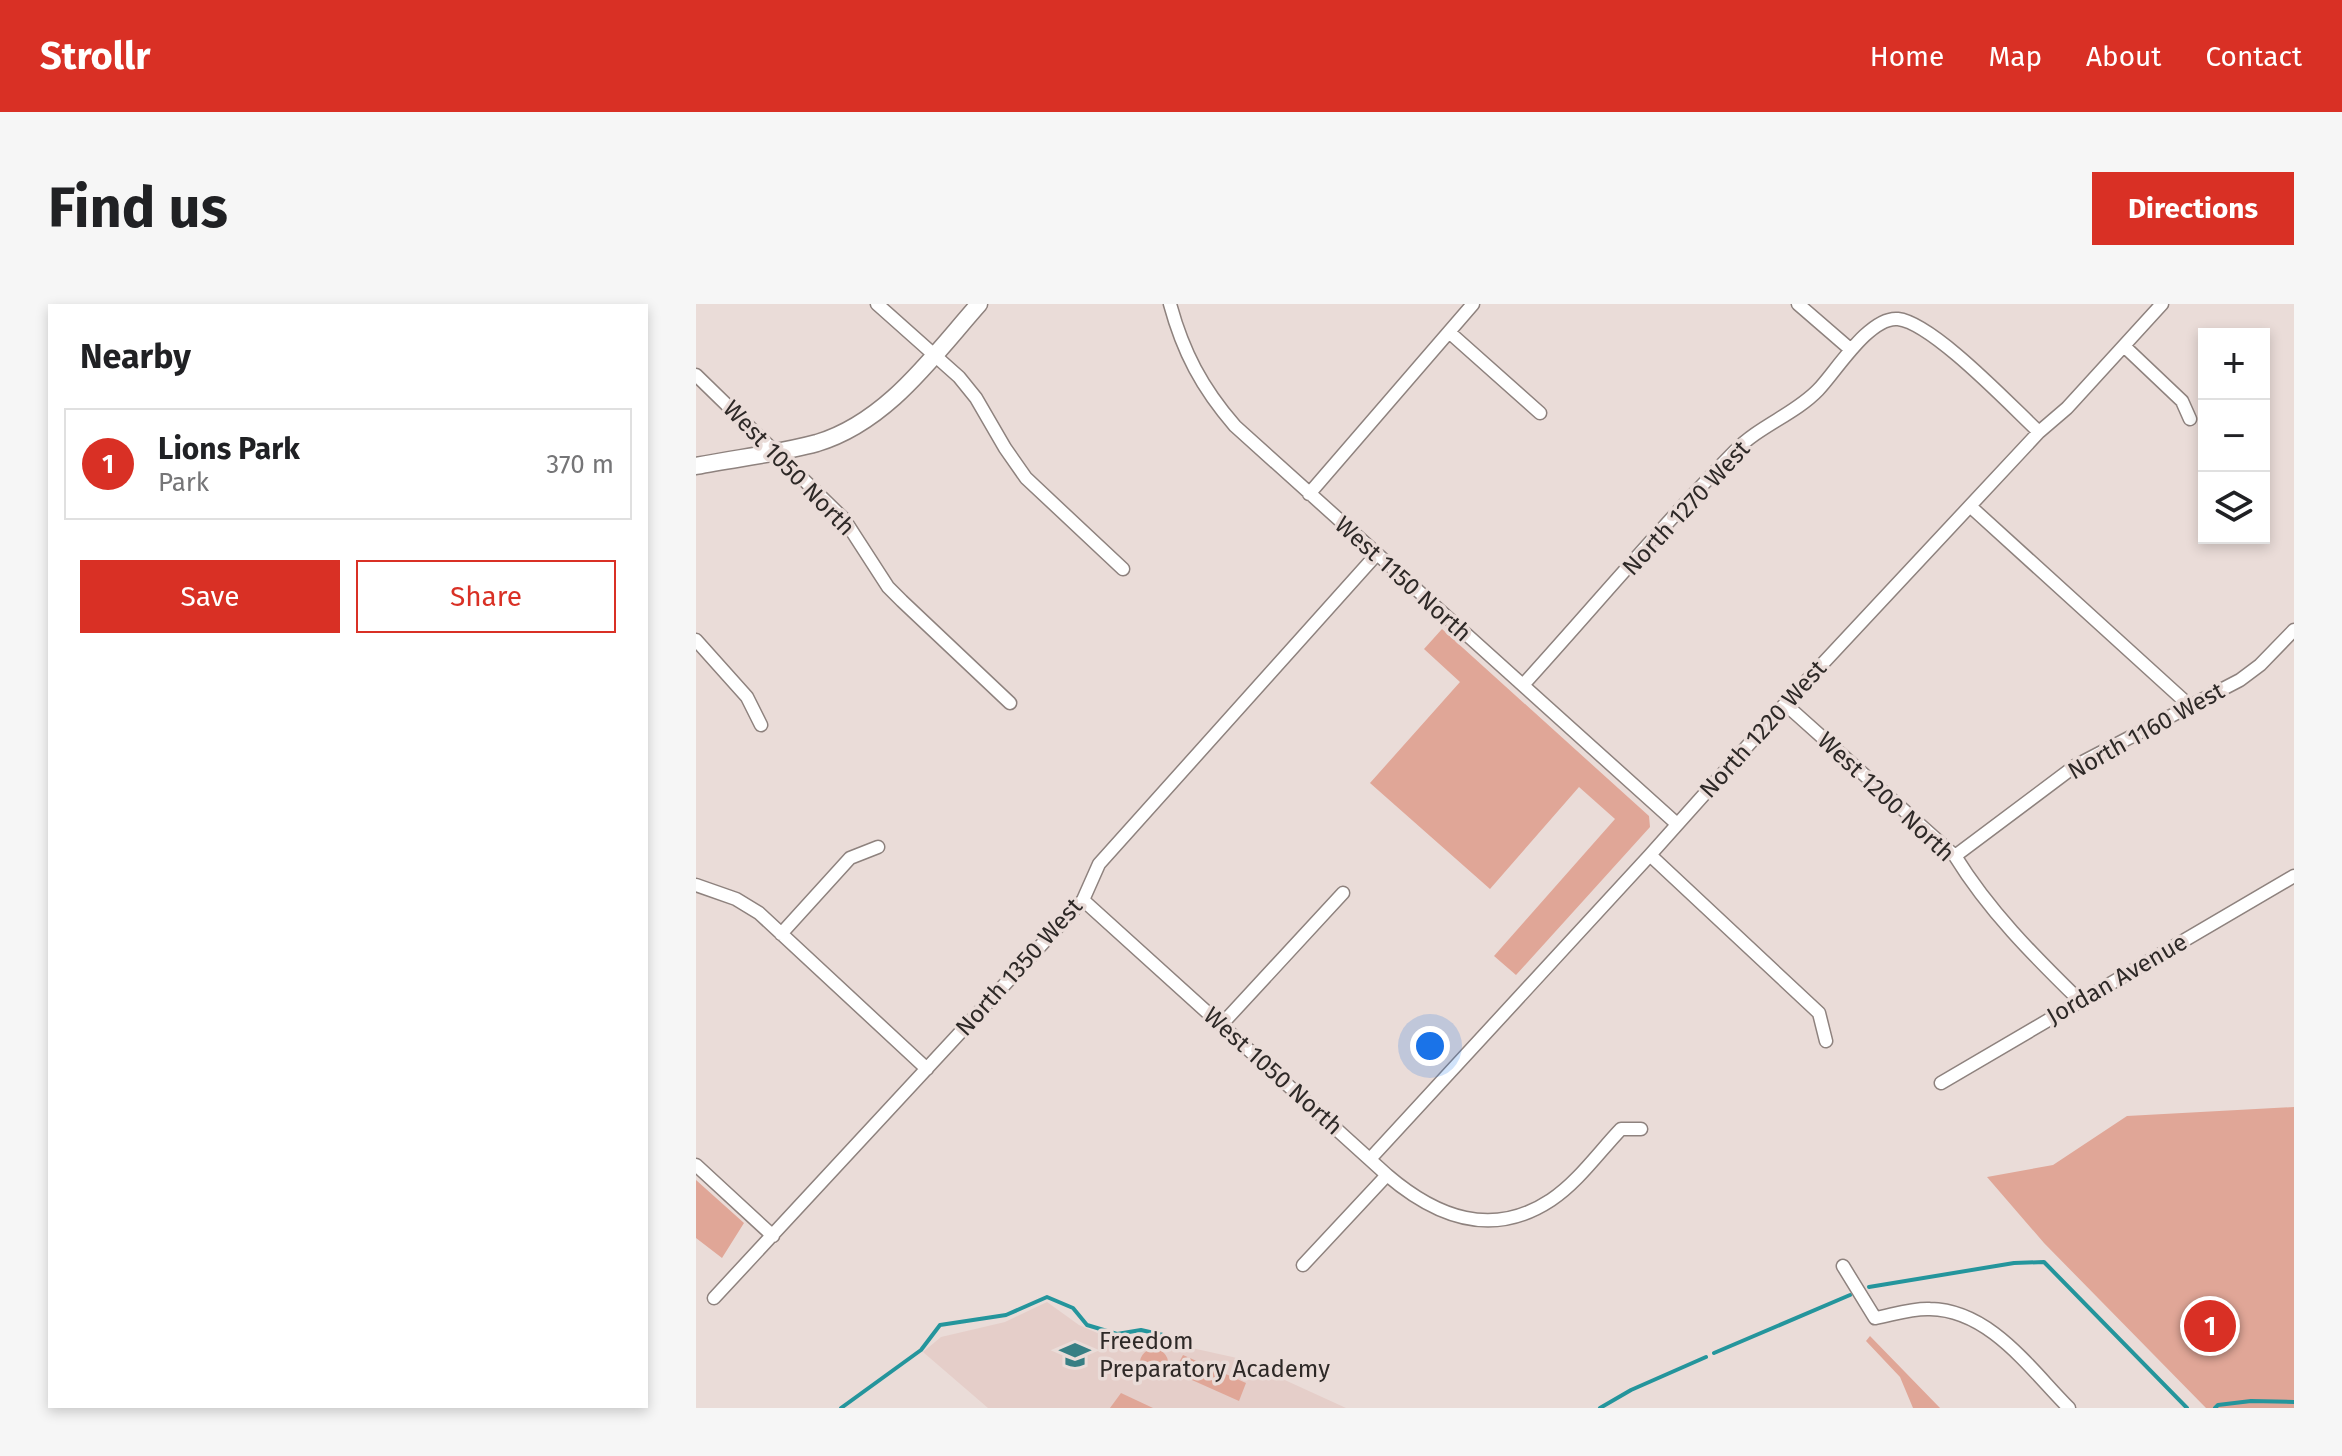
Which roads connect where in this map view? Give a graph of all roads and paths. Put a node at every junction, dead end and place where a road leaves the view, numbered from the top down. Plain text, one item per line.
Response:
1 (877, 304) edge
2 (979, 304) edge
3 (1170, 304) edge
4 (1473, 304) edge
5 (1798, 304) edge
6 (2161, 304) edge
7 (1449, 332) junction
8 (2124, 346) junction
9 (1850, 349) junction
10 (933, 356) junction
11 (696, 375) edge
12 (1540, 413) dead end
13 (2190, 419) dead end
14 (2039, 432) junction
15 (774, 453) junction
16 (696, 466) edge
17 (1309, 494) junction
18 (1971, 507) junction
19 (1376, 555) junction
20 (1123, 569) dead end
21 (2294, 630) edge
22 (696, 640) edge
23 (1523, 685) junction
24 (1010, 703) dead end
25 (1785, 704) junction
26 (2190, 706) junction
27 (761, 725) dead end
28 (1677, 824) junction
29 (878, 847) dead end
30 (1650, 855) junction
31 (1955, 856) junction
32 (2294, 876) edge
33 (696, 885) edge
34 (1343, 893) dead end
35 (1083, 900) junction
36 (781, 934) junction
37 (2079, 1000) junction
38 (1222, 1024) junction
39 (1826, 1041) dead end
40 (927, 1069) junction
41 (1941, 1083) dead end
42 (1641, 1129) dead end
43 (1370, 1159) junction
44 (696, 1165) edge
45 (1387, 1175) junction
46 (773, 1236) junction
47 (1303, 1265) dead end
48 (1843, 1266) dead end
49 (714, 1298) dead end
50 (2069, 1408) edge

1 - 10 street
2 - 10 street
3 - 17 street, West 1150 North
4 - 7 street
5 - 9 street
6 - 8 street, North 1220 West
7 - 12 street
7 - 17 street
8 - 13 street
8 - 14 street, North 1220 West
9 - 14 street, North 1270 West
9 - 23 street, North 1270 West
10 - 15 street
10 - 20 street
11 - 15 street, West 1050 North
14 - 18 street, North 1220 West
15 - 16 street
15 - 24 street, West 1050 North
17 - 19 street, West 1150 North
18 - 25 street, North 1220 West
18 - 26 street
19 - 23 street, West 1150 North
19 - 35 street, North 1350 West
21 - 26 street, North 1160 West
22 - 27 street
23 - 28 street, West 1150 North
25 - 28 street, North 1220 West
25 - 31 street, West 1200 North
26 - 31 street, North 1160 West
28 - 30 street, North 1220 West
29 - 36 street
30 - 39 street
30 - 43 street, North 1220 West
31 - 37 street, West 1200 North
32 - 37 street, Jordan Avenue
33 - 36 street
34 - 38 street
35 - 38 street, West 1050 North
35 - 40 street, North 1350 West
36 - 40 street
37 - 41 street, Jordan Avenue
38 - 43 street, West 1050 North
40 - 46 street, North 1350 West
42 - 45 street, West 1050 North
43 - 45 street, West 1050 North
44 - 46 street
45 - 47 street
46 - 49 street, North 1350 West
48 - 50 street

